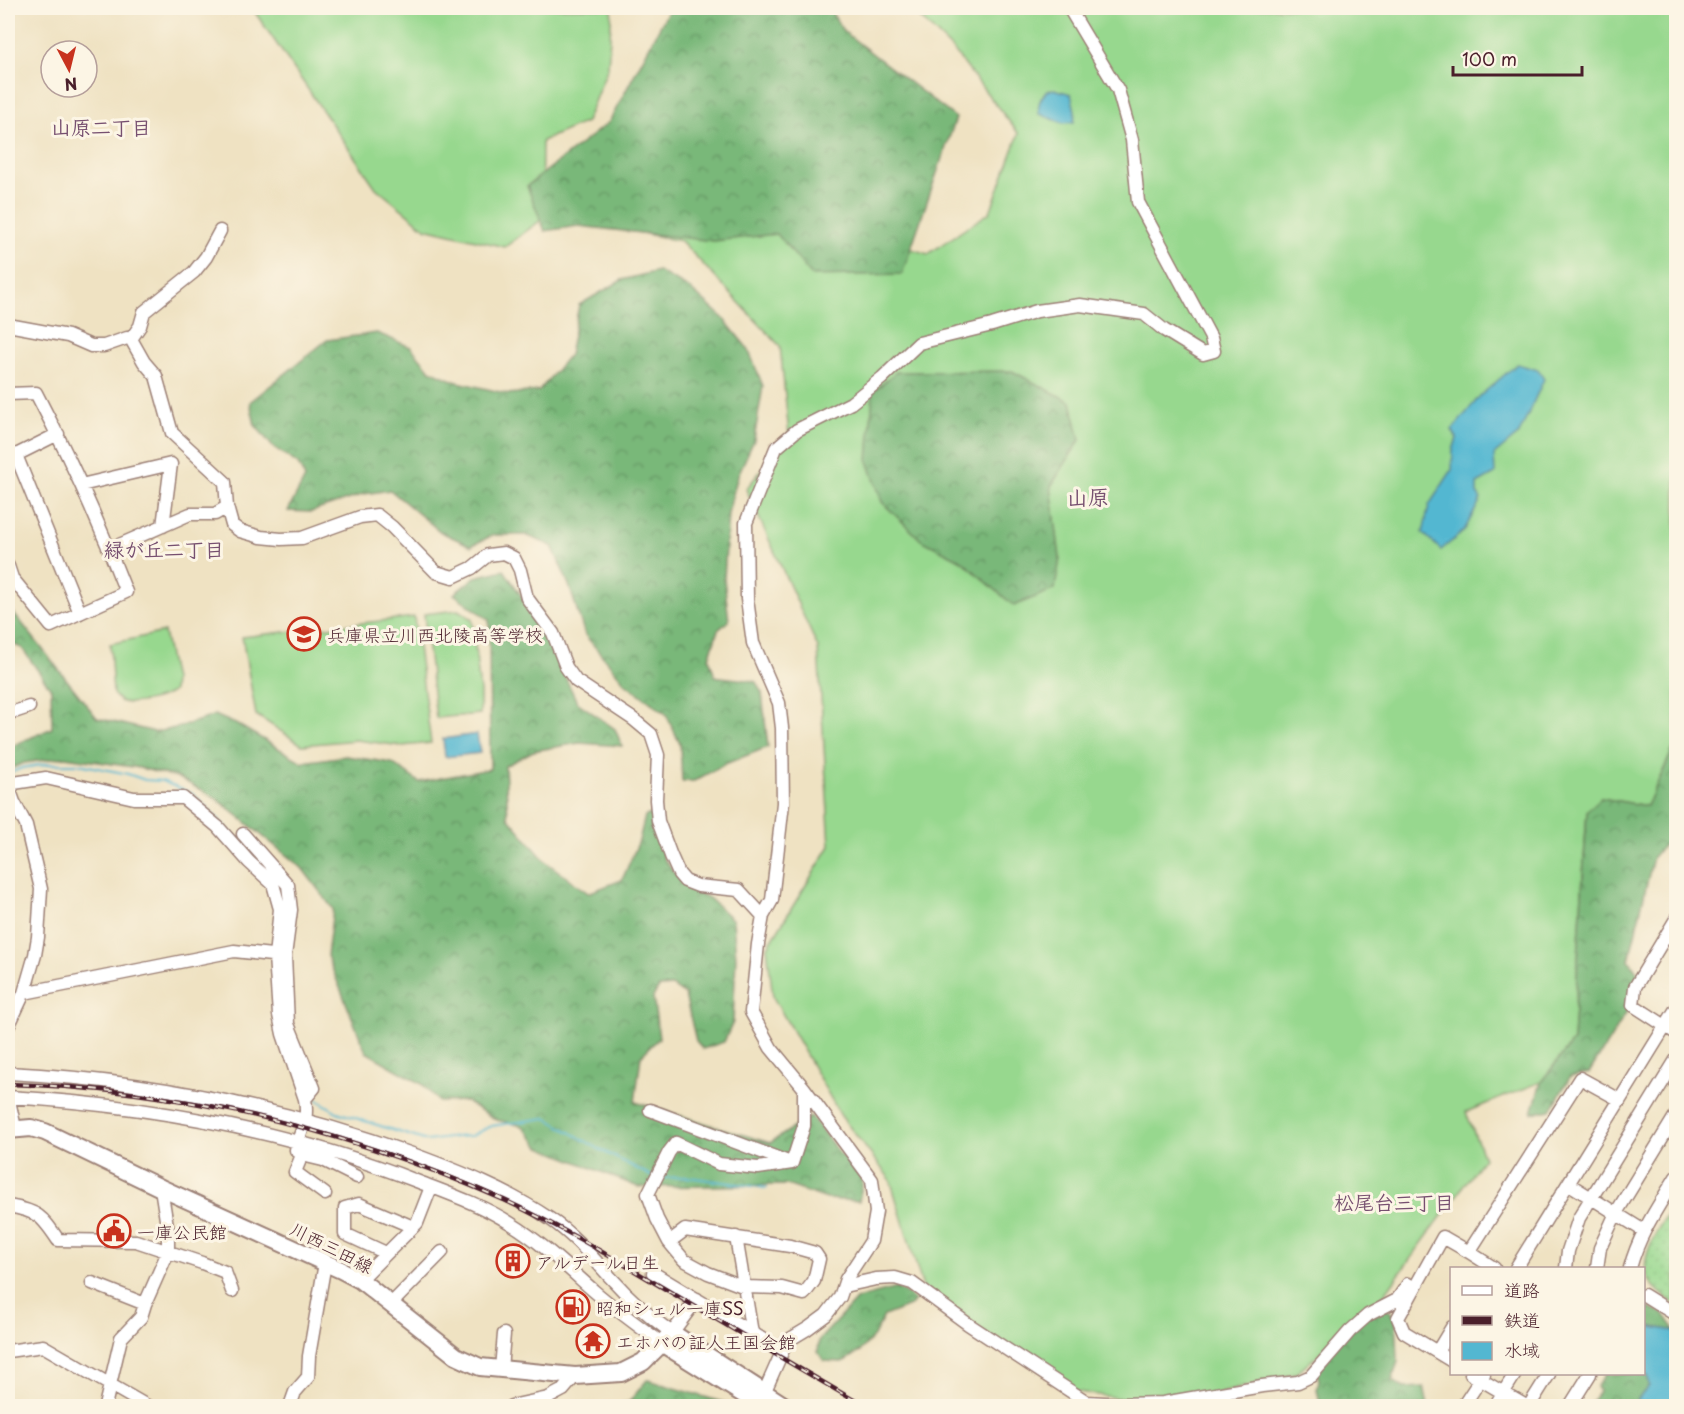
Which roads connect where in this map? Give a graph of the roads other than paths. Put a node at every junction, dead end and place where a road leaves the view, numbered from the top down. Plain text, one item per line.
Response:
1 (1070, 8) edge
2 (220, 231) dead end
3 (8, 325) edge
4 (131, 339) junction
5 (8, 394) edge
6 (58, 434) junction
7 (12, 457) edge
8 (81, 485) junction
9 (226, 507) junction
10 (163, 526) junction
11 (110, 549) junction
12 (8, 566) edge
13 (80, 613) junction
14 (29, 707) dead end
15 (8, 714) edge
16 (243, 834) dead end
17 (763, 916) junction
18 (1677, 919) edge
19 (280, 956) junction
20 (24, 993) junction
21 (1677, 1009) edge
22 (8, 1027) edge
23 (1671, 1030) edge
24 (1677, 1060) edge
25 (8, 1073) edge
26 (804, 1088) junction
27 (8, 1097) edge
28 (1620, 1100) junction
29 (650, 1110) dead end
30 (1677, 1115) edge
31 (306, 1120) junction
32 (11, 1129) edge
33 (298, 1141) junction
34 (302, 1155) junction
35 (792, 1163) junction
36 (357, 1177) dead end
37 (1677, 1177) edge
38 (1569, 1184) junction
39 (431, 1187) junction
40 (161, 1188) junction
41 (325, 1194) dead end
42 (1592, 1198) junction
43 (8, 1206) edge
44 (1616, 1213) junction
45 (412, 1227) junction
46 (1644, 1230) junction
47 (736, 1237) junction
48 (669, 1242) junction
49 (168, 1252) junction
50 (442, 1252) dead end
51 (1469, 1252) junction
52 (386, 1253) junction
53 (325, 1263) junction
54 (1489, 1267) edge
55 (1517, 1267) edge
56 (1566, 1267) edge
57 (1597, 1267) edge
58 (1631, 1267) edge
59 (653, 1273) dead end
60 (612, 1278) junction
61 (360, 1280) junction
62 (92, 1283) dead end
63 (844, 1286) junction
64 (745, 1287) junction
65 (1414, 1289) junction
66 (232, 1291) dead end
67 (595, 1292) junction
68 (1645, 1296) edge
69 (697, 1299) junction
70 (145, 1304) junction
71 (390, 1305) junction
72 (1677, 1316) edge
73 (1450, 1330) edge
74 (752, 1333) junction
75 (504, 1334) dead end
76 (667, 1339) junction
77 (8, 1351) edge
78 (782, 1351) junction
79 (1437, 1352) junction
80 (1450, 1360) edge
81 (501, 1369) junction
82 (1478, 1375) edge
83 (1514, 1375) edge
84 (1548, 1375) edge
85 (1589, 1375) edge
86 (575, 1376) junction
87 (111, 1385) junction
88 (1503, 1393) junction
89 (761, 1401) edge
90 (105, 1407) edge
91 (147, 1407) edge
92 (290, 1407) edge
93 (511, 1407) edge
94 (785, 1407) edge
95 (1464, 1407) edge
96 (1495, 1407) edge
97 (1527, 1407) edge
98 (1570, 1407) edge

1 - 17 street
2 - 4 street
3 - 4 street
4 - 9 street
5 - 6 street
6 - 7 street
6 - 8 street
7 - 13 street
8 - 10 street
8 - 11 street
9 - 10 street
9 - 17 street
10 - 11 street
11 - 13 street
12 - 13 street
14 - 15 street
16 - 19 street
17 - 26 street
18 - 23 street
19 - 20 street
19 - 20 street
19 - 31 street
20 - 22 street
21 - 23 street
23 - 28 street
24 - 42 street
25 - 31 street
26 - 35 street
26 - 63 street
27 - 32 street
27 - 33 street
28 - 38 street
28 - 51 street
29 - 35 street
30 - 44 street
31 - 33 street
31 - 60 street
32 - 40 main road, 川西三田線
33 - 34 street
33 - 39 street
34 - 36 street
34 - 41 street
35 - 48 street
37 - 46 street
38 - 42 street
38 - 55 street
39 - 45 street
39 - 67 street
40 - 49 street
40 - 53 main road, 川西三田線
42 - 44 street
42 - 56 street
43 - 49 street
44 - 46 street
44 - 57 street
45 - 52 street
45 - 52 street
46 - 58 street
47 - 48 street
47 - 64 street
47 - 64 street
48 - 64 street
49 - 66 street
49 - 70 street
50 - 71 street
51 - 54 street
51 - 65 street
52 - 61 street
53 - 61 main road, 川西三田線
53 - 92 street
59 - 69 street
60 - 67 street
60 - 76 street
61 - 71 main road, 川西三田線
62 - 70 street
63 - 65 street
63 - 78 street
64 - 74 street
65 - 79 street
67 - 76 street
68 - 72 street
69 - 74 street
69 - 76 street
70 - 87 street
71 - 81 main road, 川西三田線
73 - 79 street
74 - 78 street
75 - 81 street
76 - 86 main road, 川西三田線
76 - 89 main road
77 - 87 street
78 - 89 street
79 - 80 street
81 - 86 main road, 川西三田線
82 - 88 street
82 - 95 street
83 - 88 street
84 - 97 street
85 - 98 street
86 - 93 street
87 - 90 street
87 - 91 street
88 - 96 street
88 - 97 street
89 - 94 main road

